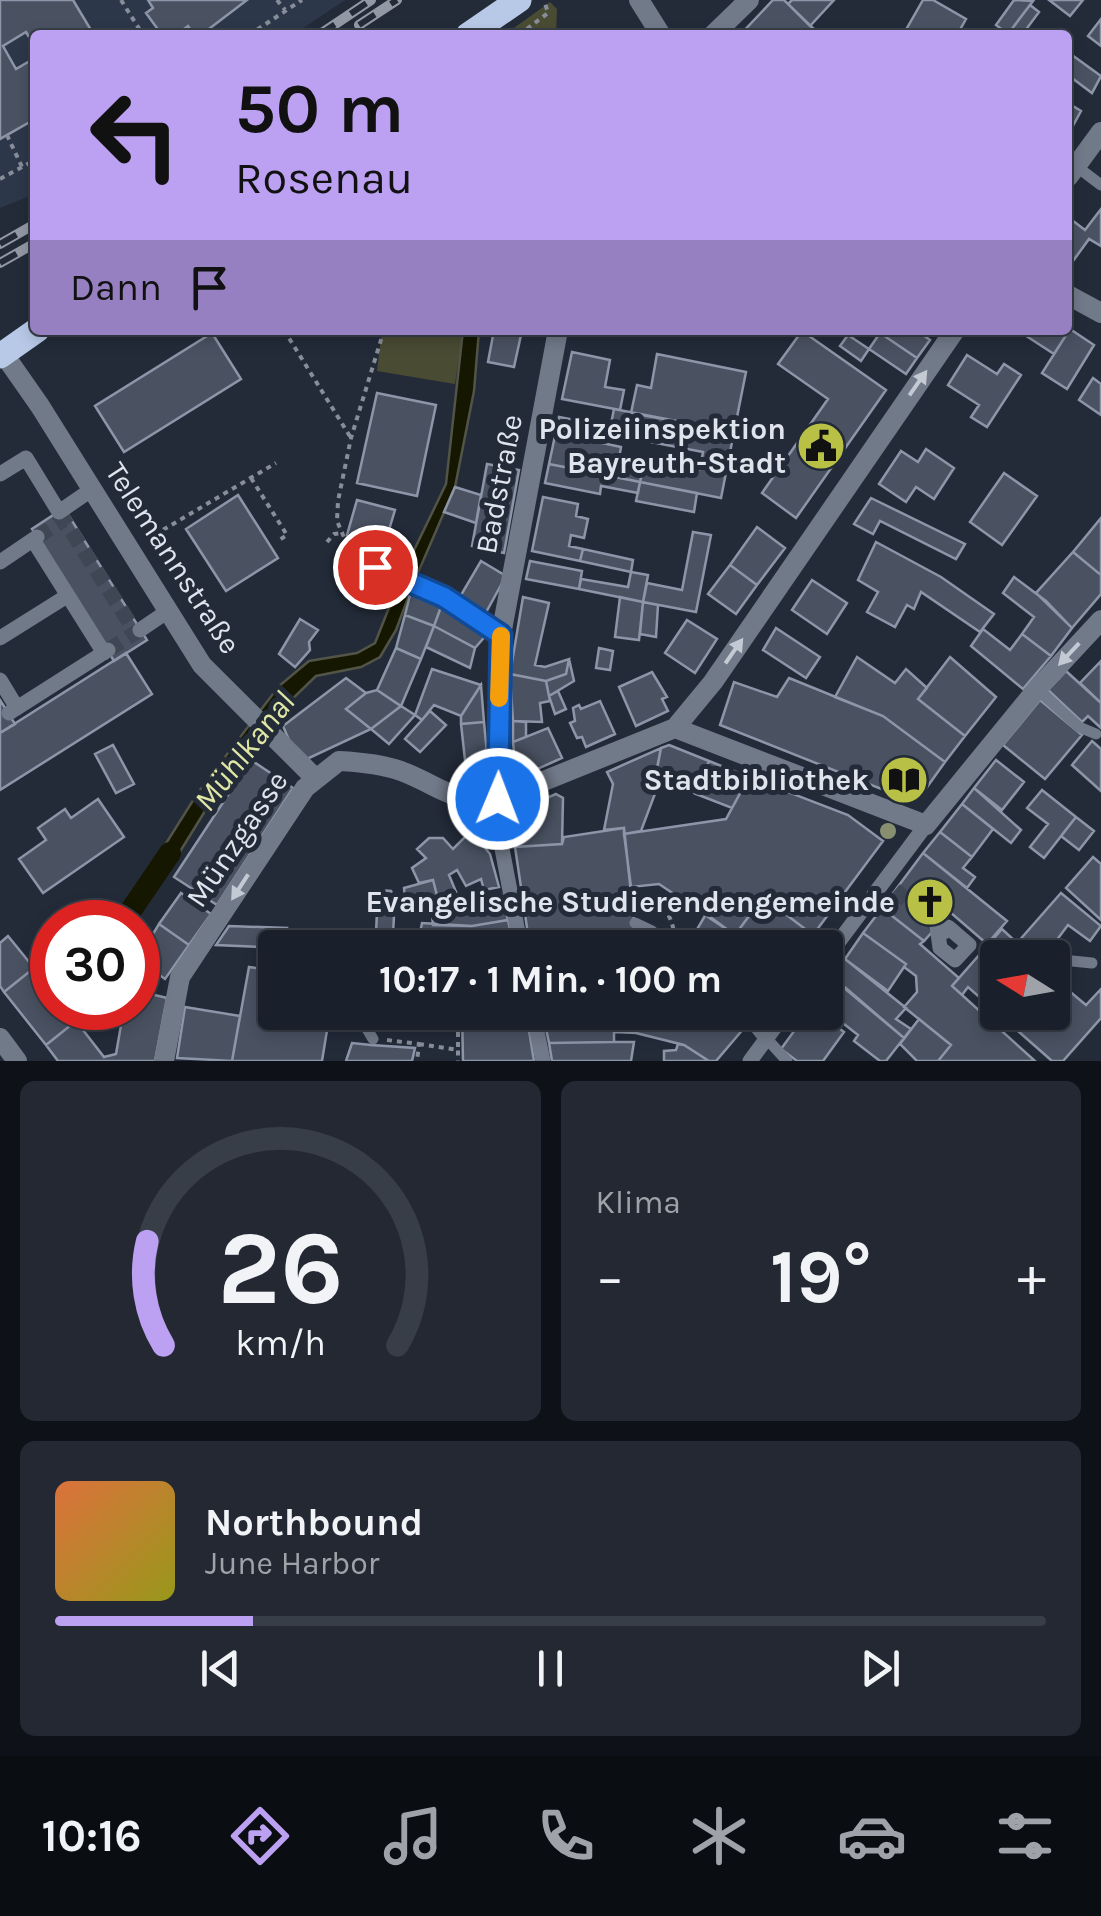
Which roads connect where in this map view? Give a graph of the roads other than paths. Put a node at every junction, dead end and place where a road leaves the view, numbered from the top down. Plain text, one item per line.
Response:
1 (519, 0) edge
2 (639, 0) edge
3 (750, 0) edge
4 (475, 30) edge
5 (659, 30) edge
6 (718, 30) edge
7 (1101, 132) edge
8 (1072, 171) edge
9 (1101, 185) edge
10 (1072, 296) edge
11 (1101, 314) edge
12 (30, 335) edge
13 (557, 335) edge
14 (952, 335) edge
15 (2, 354) edge
16 (0, 474) edge
17 (92, 490) junction
18 (0, 562) edge
19 (375, 567) road end
20 (68, 596) junction
21 (168, 612) junction
22 (1101, 620) edge
23 (140, 630) tunnel mouth
24 (501, 635) junction
25 (0, 638) edge
26 (0, 680) edge
27 (1037, 689) junction
28 (674, 728) junction
29 (1096, 734) dead end
30 (315, 778) junction
31 (498, 799) junction
32 (926, 825) junction
33 (951, 921) tunnel mouth
34 (635, 923) dead end
35 (520, 930) edge
36 (648, 930) edge
37 (843, 941) edge
38 (980, 944) edge
39 (1070, 961) edge
40 (1092, 963) dead end
41 (368, 1030) edge
42 (537, 1030) edge
43 (760, 1030) edge
44 (773, 1030) edge
45 (0, 1038) edge
46 (373, 1039) road end
47 (767, 1039) junction
48 (17, 1061) edge
49 (164, 1061) edge
50 (543, 1061) edge
51 (750, 1061) edge
52 (786, 1061) edge

1 - 4 main road
2 - 5 street
3 - 6 street
7 - 8 street
8 - 9 lane
10 - 11 street
12 - 15 main road
13 - 24 street, Badstraße
28 -> 14 street
15 - 17 street, Telemannstraße
16 - 17 street
17 - 21 street, Telemannstraße
18 - 20 street
19 - 24 lane
20 - 25 street
20 - 26 street
21 - 23 street
21 - 30 street, Telemannstraße
22 -> 27 street
24 - 31 street, Badstraße
27 - 29 lane
27 - 32 street
28 - 31 street
28 - 32 street
30 - 31 street, Münzgasse
30 -> 49 street, Münzgasse
31 - 35 street, Badstraße
32 - 37 street
33 - 38 street
34 - 36 lane
39 - 40 lane
41 - 46 lane
42 - 50 street
43 - 47 street
44 - 47 street
45 - 48 street
47 - 51 street
47 - 52 lane

